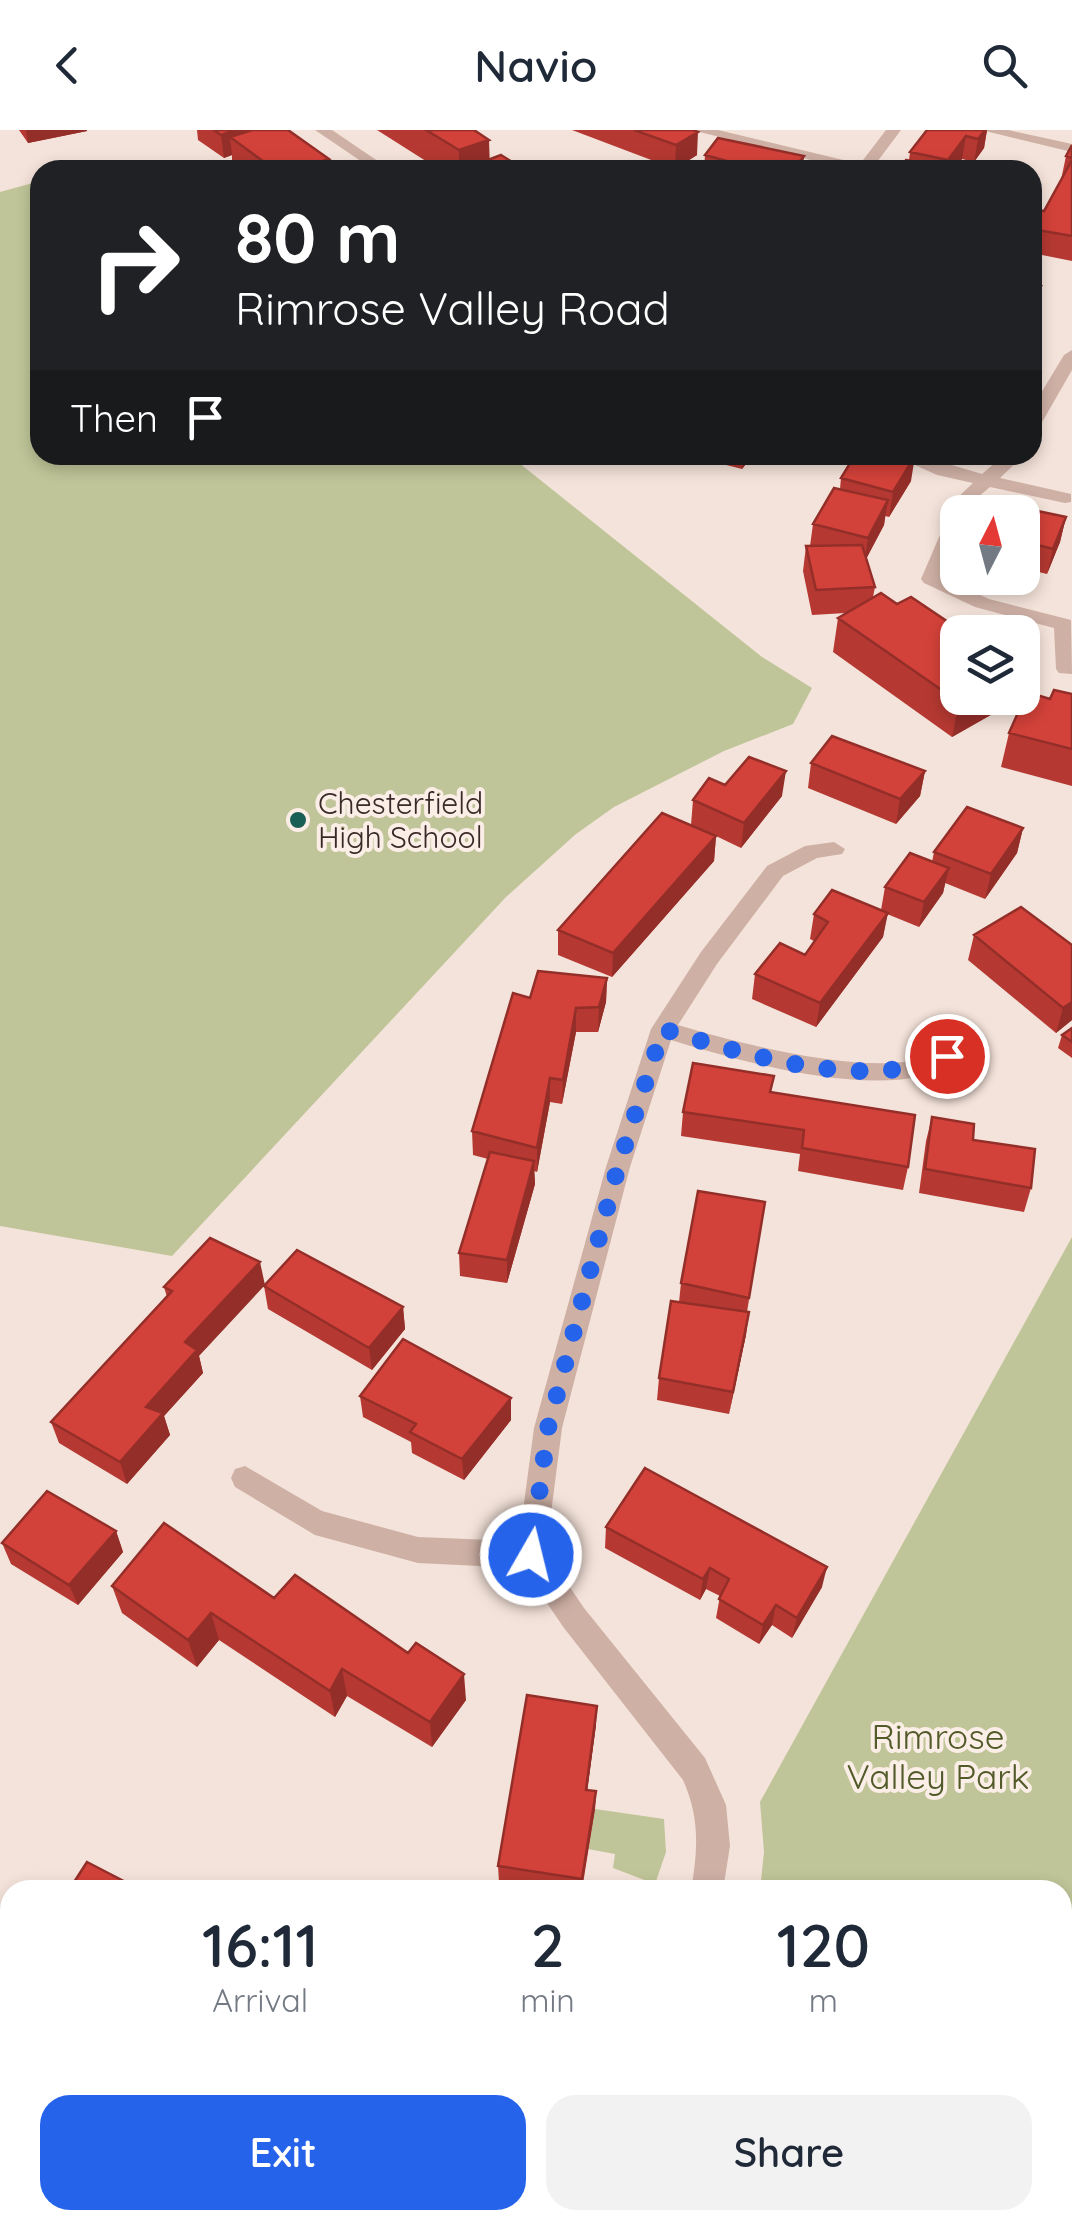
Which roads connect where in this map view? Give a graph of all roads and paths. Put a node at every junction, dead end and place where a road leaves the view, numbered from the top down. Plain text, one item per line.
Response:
1 (322, 130) edge
2 (699, 130) edge
3 (894, 130) edge
4 (988, 130) edge
5 (1072, 148) edge
6 (368, 160) edge
7 (826, 160) edge
8 (871, 160) edge
9 (1072, 355) edge
10 (1042, 407) edge
11 (928, 465) edge
12 (1002, 465) edge
13 (985, 479) junction
14 (969, 495) edge
15 (1064, 498) dead end
16 (940, 557) edge
17 (940, 583) edge
18 (965, 595) edge
19 (1066, 669) dead end
20 (834, 849) dead end
21 (663, 1029) junction
22 (973, 1046) dead end
23 (244, 1478) dead end
24 (531, 1555) junction
25 (709, 1880) edge

1 - 6 street
2 - 7 street
3 - 8 street
4 - 5 street
9 - 10 street
11 - 13 street
12 - 13 street
13 - 14 street
13 - 15 street
16 - 17 street
18 - 19 street
20 - 21 street
21 - 22 street
21 - 24 street
23 - 24 street
24 - 25 street

